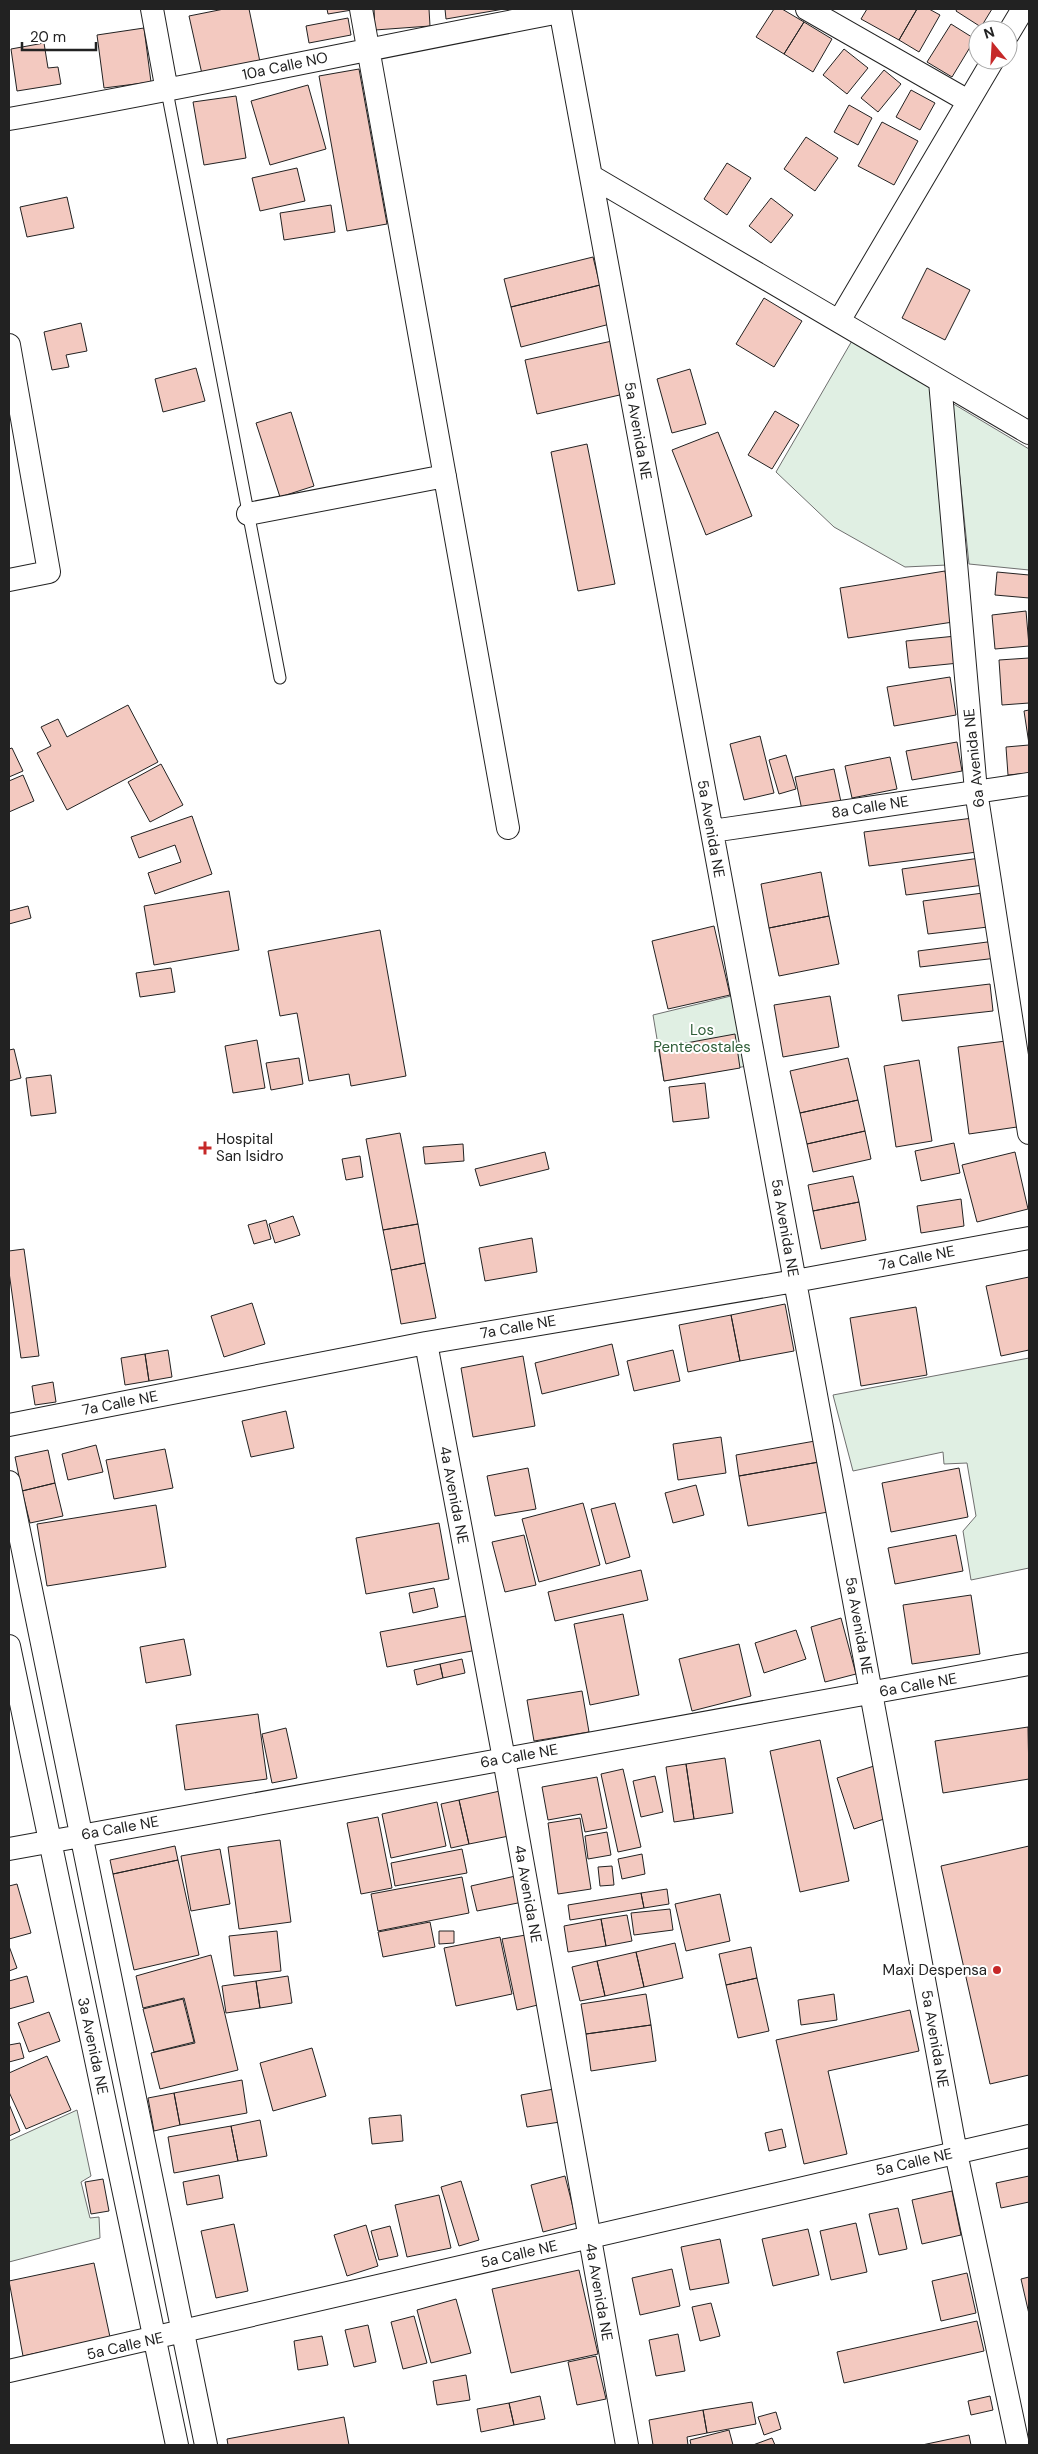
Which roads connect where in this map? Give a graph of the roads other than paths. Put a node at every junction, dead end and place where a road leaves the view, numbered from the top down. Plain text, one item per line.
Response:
1 (152, 9) edge
2 (361, 9) edge
3 (808, 9) edge
4 (1023, 9) edge
5 (560, 11) edge
6 (1016, 20) edge
7 (368, 49) junction
8 (986, 70) edge
9 (167, 91) junction
10 (968, 101) junction
11 (9, 119) edge
12 (590, 176) junction
13 (839, 321) junction
14 (9, 345) edge
15 (940, 381) junction
16 (1029, 433) edge
17 (445, 476) junction
18 (248, 514) junction
19 (9, 580) edge
20 (280, 678) dead end
21 (1029, 784) edge
22 (976, 791) junction
23 (508, 828) dead end
24 (712, 831) junction
25 (1029, 1133) edge
26 (1029, 1238) edge
27 (795, 1281) junction
28 (426, 1343) junction
29 (9, 1425) edge
30 (9, 1482) edge
31 (9, 1646) edge
32 (1029, 1664) edge
33 (871, 1693) junction
34 (504, 1759) junction
35 (81, 1835) junction
36 (49, 1842) junction
37 (9, 1849) edge
38 (1029, 2136) edge
39 (956, 2153) junction
40 (590, 2238) junction
41 (183, 2333) junction
42 (156, 2338) junction
43 (9, 2371) edge
44 (177, 2445) edge
45 (206, 2445) edge
46 (626, 2445) edge
47 (1018, 2445) edge

1 - 9 street
2 - 7 street
3 - 10 street
4 - 6 street
5 - 7 street, 10a Calle NO
5 - 12 street, 5a Avenida NE
7 - 9 street, 10a Calle NO
7 - 17 street
8 - 10 street
9 - 11 street, 10a Calle NO
9 - 18 lane
10 - 13 street
12 - 13 street
12 - 24 street, 5a Avenida NE
13 - 15 street
14 - 19 street
15 - 16 street
15 - 22 street, 6a Avenida NE
17 - 18 street
17 - 23 street
18 - 20 lane
21 - 22 street, 8a Calle NE
22 - 24 street, 8a Calle NE
22 - 25 street, 6a Avenida NE
24 - 27 street, 5a Avenida NE
26 - 27 street, 7a Calle NE
27 - 28 street, 7a Calle NE
27 - 33 street, 5a Avenida NE
28 - 29 street, 7a Calle NE
28 - 34 street, 4a Avenida NE
30 - 35 street
31 - 36 street, 3a Avenida NE
32 - 33 street, 6a Calle NE
33 - 34 street, 6a Calle NE
33 - 39 street, 5a Avenida NE
34 - 35 street, 6a Calle NE
34 - 40 street, 4a Avenida NE
35 - 36 street, 6a Calle NE
35 - 41 street
36 - 37 street, 6a Calle NE
36 - 42 street, 3a Avenida NE
38 - 39 street, 5a Calle NE
39 - 40 street, 5a Calle NE
39 - 47 street, 5a Avenida NE
40 - 41 street, 5a Calle NE
40 - 46 street, 4a Avenida NE
41 - 42 street, 5a Calle NE
41 - 45 street
42 - 43 street, 5a Calle NE
42 - 44 street, 3a Avenida NE

